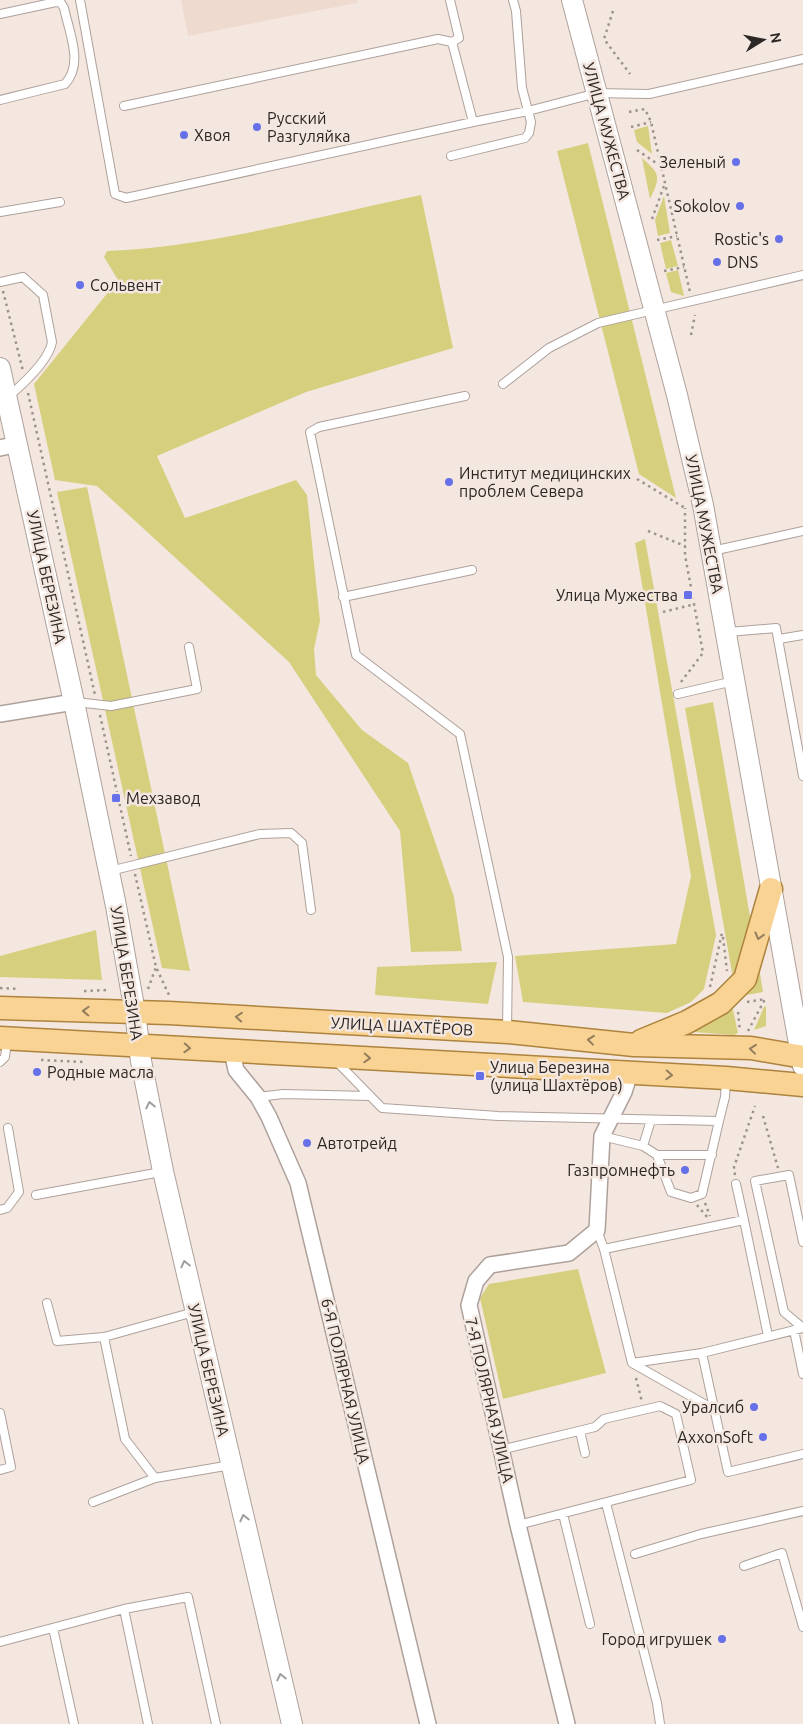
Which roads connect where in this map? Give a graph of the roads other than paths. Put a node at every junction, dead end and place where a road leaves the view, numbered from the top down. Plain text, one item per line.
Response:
1 (80, 0) edge
2 (450, 0) edge
3 (513, 0) edge
4 (572, 0) edge
5 (0, 14) edge
6 (452, 42) junction
7 (803, 59) edge
8 (598, 93) junction
9 (0, 100) edge
10 (124, 106) dead end
11 (528, 111) junction
12 (473, 122) junction
13 (451, 156) dead end
14 (60, 202) dead end
15 (0, 212) edge
16 (803, 275) edge
17 (0, 282) edge
18 (655, 311) junction
19 (0, 368) edge
20 (503, 384) dead end
21 (466, 396) dead end
22 (8, 397) junction
23 (9, 447) edge
24 (803, 531) edge
25 (711, 551) junction
26 (472, 570) dead end
27 (343, 597) junction
28 (726, 632) junction
29 (803, 635) edge
30 (779, 639) junction
31 (188, 647) dead end
32 (734, 680) junction
33 (677, 691) road end
34 (74, 702) junction
35 (0, 714) edge
36 (803, 776) edge
37 (109, 871) junction
38 (771, 889) junction
39 (311, 910) dead end
40 (0, 1008) edge
41 (135, 1012) junction
42 (508, 1032) junction
43 (4, 1038) edge
44 (634, 1044) junction
45 (138, 1046) junction
46 (232, 1051) junction
47 (333, 1056) junction
48 (802, 1060) edge
49 (0, 1062) edge
50 (630, 1073) junction
51 (726, 1078) junction
52 (803, 1085) edge
53 (370, 1096) junction
54 (258, 1097) junction
55 (610, 1120) junction
56 (651, 1120) junction
57 (719, 1121) junction
58 (8, 1128) dead end
59 (602, 1136) junction
60 (643, 1146) junction
61 (657, 1155) junction
62 (712, 1155) junction
63 (163, 1172) junction
64 (736, 1184) road end
65 (36, 1195) dead end
66 (0, 1210) edge
67 (744, 1220) junction
68 (597, 1230) junction
69 (803, 1242) edge
70 (604, 1249) junction
71 (47, 1303) dead end
72 (196, 1311) junction
73 (803, 1328) edge
74 (794, 1330) junction
75 (768, 1336) junction
76 (104, 1337) junction
77 (702, 1353) junction
78 (632, 1363) junction
79 (803, 1374) edge
80 (715, 1410) junction
81 (0, 1413) edge
82 (580, 1431) junction
83 (500, 1450) junction
84 (585, 1453) dead end
85 (803, 1454) edge
86 (231, 1465) junction
87 (0, 1470) edge
88 (155, 1478) junction
89 (93, 1502) dead end
90 (606, 1503) junction
91 (803, 1511) edge
92 (563, 1514) junction
93 (518, 1525) junction
94 (635, 1554) dead end
95 (744, 1566) dead end
96 (124, 1609) junction
97 (590, 1624) dead end
98 (803, 1627) edge
99 (53, 1628) junction
100 (0, 1642) edge
101 (74, 1724) edge
102 (148, 1724) edge
103 (216, 1724) edge
104 (292, 1724) edge
105 (428, 1724) edge
106 (567, 1724) edge
107 (660, 1724) edge

1 - 12 lane
2 - 6 lane
3 - 11 lane
4 - 8 street, УЛИЦА МУЖЕСТВА
5 - 9 lane
6 - 10 lane
6 - 12 lane
7 - 8 lane
8 - 11 lane
8 - 18 street, УЛИЦА МУЖЕСТВА
11 - 12 lane
11 - 13 lane
14 - 15 lane
16 - 18 lane
17 - 22 lane
18 - 20 lane
18 - 25 street, УЛИЦА МУЖЕСТВА
19 - 22 street, УЛИЦА БЕРЕЗИНА
21 - 27 lane
22 - 23 street, УЛИЦА БЕРЕЗИНА
23 - 34 street, УЛИЦА БЕРЕЗИНА
24 - 25 lane
25 - 28 street, УЛИЦА МУЖЕСТВА
26 - 27 lane
27 - 42 lane
28 - 30 lane
28 - 32 street, УЛИЦА МУЖЕСТВА
29 - 30 lane
30 - 36 lane
31 - 34 lane
32 - 33 lane
32 - 38 street, УЛИЦА МУЖЕСТВА
34 - 35 street
34 - 37 street, УЛИЦА БЕРЕЗИНА
37 - 39 lane
37 - 41 street, УЛИЦА БЕРЕЗИНА
38 -> 44 main road
38 - 48 street, УЛИЦА МУЖЕСТВА
41 -> 40 main road, УЛИЦА ШАХТЁРОВ
42 -> 41 main road, УЛИЦА ШАХТЁРОВ
41 - 45 street, УЛИЦА БЕРЕЗИНА
44 -> 42 main road, УЛИЦА ШАХТЁРОВ
43 - 45 main road, УЛИЦА ШАХТЁРОВ
43 - 49 lane
48 -> 44 main road, УЛИЦА ШАХТЁРОВ
45 -> 46 main road, УЛИЦА ШАХТЁРОВ
63 -> 45 street, УЛИЦА БЕРЕЗИНА
46 - 47 main road, УЛИЦА ШАХТЁРОВ
46 - 54 street, 6-Я ПОЛЯРНАЯ УЛИЦА
47 -> 50 main road, УЛИЦА ШАХТЁРОВ
47 - 53 lane
50 -> 51 main road, УЛИЦА ШАХТЁРОВ
50 - 55 street
51 - 52 main road, УЛИЦА ШАХТЁРОВ
51 - 57 lane
53 - 54 lane
53 - 55 lane
54 - 105 street, 6-Я ПОЛЯРНАЯ УЛИЦА
55 - 56 lane
55 - 59 street
56 - 57 lane
56 - 60 lane
57 - 62 lane
58 - 66 lane
59 - 60 lane
59 - 68 street
60 - 61 lane
61 - 62 lane
61 - 62 lane
63 - 65 lane
72 -> 63 street, УЛИЦА БЕРЕЗИНА
64 - 67 lane
67 - 70 lane
67 - 75 lane
68 - 70 lane
68 - 83 street, 7-Я ПОЛЯРНАЯ УЛИЦА
69 - 73 lane
70 - 78 lane
71 - 76 lane
72 - 76 lane
72 - 86 street, УЛИЦА БЕРЕЗИНА
73 - 74 lane
74 - 75 lane
74 - 79 lane
75 - 77 lane
76 - 88 lane
77 - 78 lane
77 - 80 lane
78 - 80 lane
80 - 85 lane
81 - 87 lane
82 - 83 lane
82 - 84 lane
82 - 90 lane
83 - 93 street, 7-Я ПОЛЯРНАЯ УЛИЦА
86 - 88 lane
104 -> 86 street, УЛИЦА БЕРЕЗИНА
88 - 89 lane
90 - 92 lane
90 - 107 lane
91 - 94 lane
92 - 93 lane
92 - 97 lane
93 - 106 street, 7-Я ПОЛЯРНАЯ УЛИЦА
95 - 98 lane
96 - 99 lane
96 - 102 lane
96 - 103 lane
99 - 100 lane
99 - 101 lane

